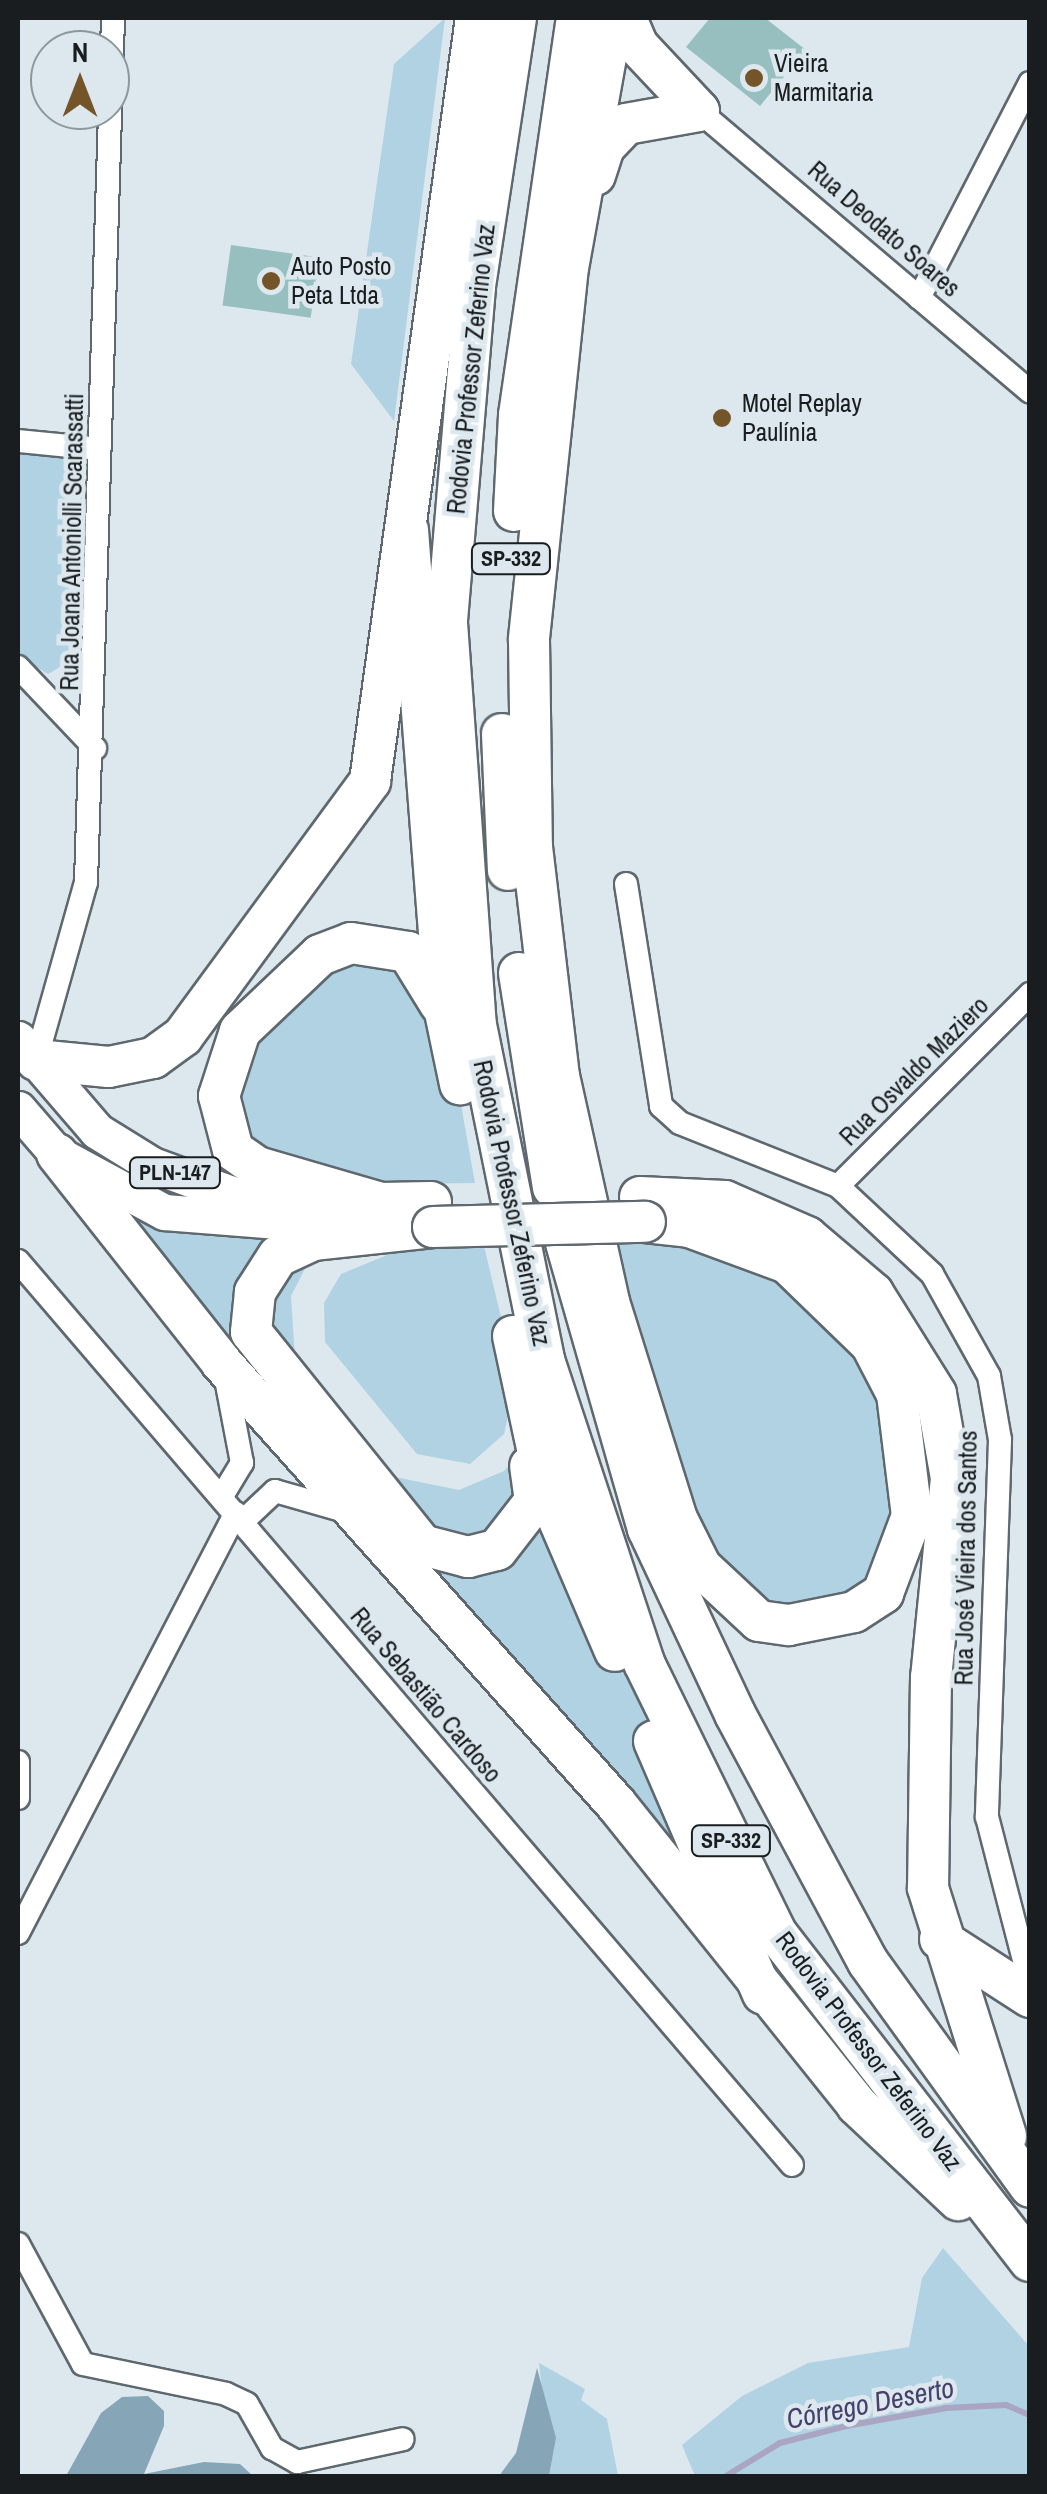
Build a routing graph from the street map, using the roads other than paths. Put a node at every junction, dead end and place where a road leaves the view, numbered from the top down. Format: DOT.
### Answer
graph roads {
  1 [pos="113,18"];
  2 [pos="476,18"];
  3 [pos="516,18"];
  4 [pos="577,18"];
  5 [pos="613,18"];
  6 [pos="626,18"];
  7 [pos="1030,83"];
  8 [pos="699,111"];
  9 [pos="568,266"];
  10 [pos="919,298"];
  11 [pos="1030,392"];
  12 [pos="18,440"];
  13 [pos="99,448"];
  14 [pos="408,530"];
  15 [pos="18,667"];
  16 [pos="96,748"];
  17 [pos="626,884"];
  18 [pos="1030,994"];
  19 [pos="445,1012"];
  20 [pos="27,1050"];
  21 [pos="18,1109"];
  22 [pos="58,1154"];
  23 [pos="838,1186"];
  24 [pos="640,1209"];
  25 [pos="412,1215"];
  26 [pos="18,1261"];
  27 [pos="220,1362"];
  28 [pos="524,1387"];
  29 [pos="234,1510"];
  30 [pos="358,1519"];
  31 [pos="20,1764"];
  32 [pos="18,1798"];
  33 [pos="18,1933"];
  34 [pos="940,1939"];
  35 [pos="1030,1983"];
  36 [pos="763,1994"];
  37 [pos="1030,1997"];
  38 [pos="792,2165"];
  39 [pos="1025,2182"];
  40 [pos="18,2244"];
  41 [pos="1030,2264"];
  42 [pos="403,2440"];
  1 -- 13 [label="street, Rua Joana Antoniolli Scarassatti"];
  2 -- 14 [label="highway"];
  3 -- 41 [label="highway, Rodovia Professor Zeferino Vaz / SP-332"];
  4 -- 39 [label="highway, Rodovia Professor Zeferino Vaz / SP-332"];
  5 -- 9 [label="highway"];
  6 -- 8 [label="highway"];
  7 -- 10 [label="street"];
  8 -- 9 [label="highway"];
  8 -- 10 [label="street, Rua Deodato Soares"];
  9 -- 24 [label="highway"];
  10 -- 11 [label="street, Rua Deodato Soares"];
  12 -- 13 [label="street"];
  13 -- 16 [label="street, Rua Joana Antoniolli Scarassatti"];
  14 -- 19 [label="highway"];
  14 -- 20 [label="highway"];
  15 -- 16 [label="street"];
  16 -- 20 [label="street, Rua Joana Antoniolli Scarassatti"];
  17 -- 23 [label="street, Rua José Vieira dos Santos"];
  18 -- 23 [label="street, Rua Osvaldo Maziero"];
  19 -- 25 [label="highway"];
  19 -- 28 [label="highway"];
  20 -- 25 [label="main road, PLN-147"];
  21 -- 22 [label="main road"];
  22 -- 25 [label="main road"];
  22 -- 27 [label="highway"];
  23 -- 35 [label="street, Rua José Vieira dos Santos"];
  24 -- 25 [label="highway, bridge"];
  24 -- 34 [label="highway"];
  25 -- 28 [label="highway"];
  26 -- 29 [label="street, Rua Sebastião Cardoso"];
  27 -- 29 [label="street"];
  27 -- 30 [label="highway"];
  28 -- 36 [label="highway"];
  29 -- 30 [label="street"];
  29 -- 33 [label="street"];
  29 -- 38 [label="street, Rua Sebastião Cardoso"];
  30 -- 36 [label="highway"];
  31 -- 32 [label="street"];
  34 -- 37 [label="highway"];
  34 -- 39 [label="highway"];
  36 -- 41 [label="highway"];
  40 -- 42 [label="street"];
}
